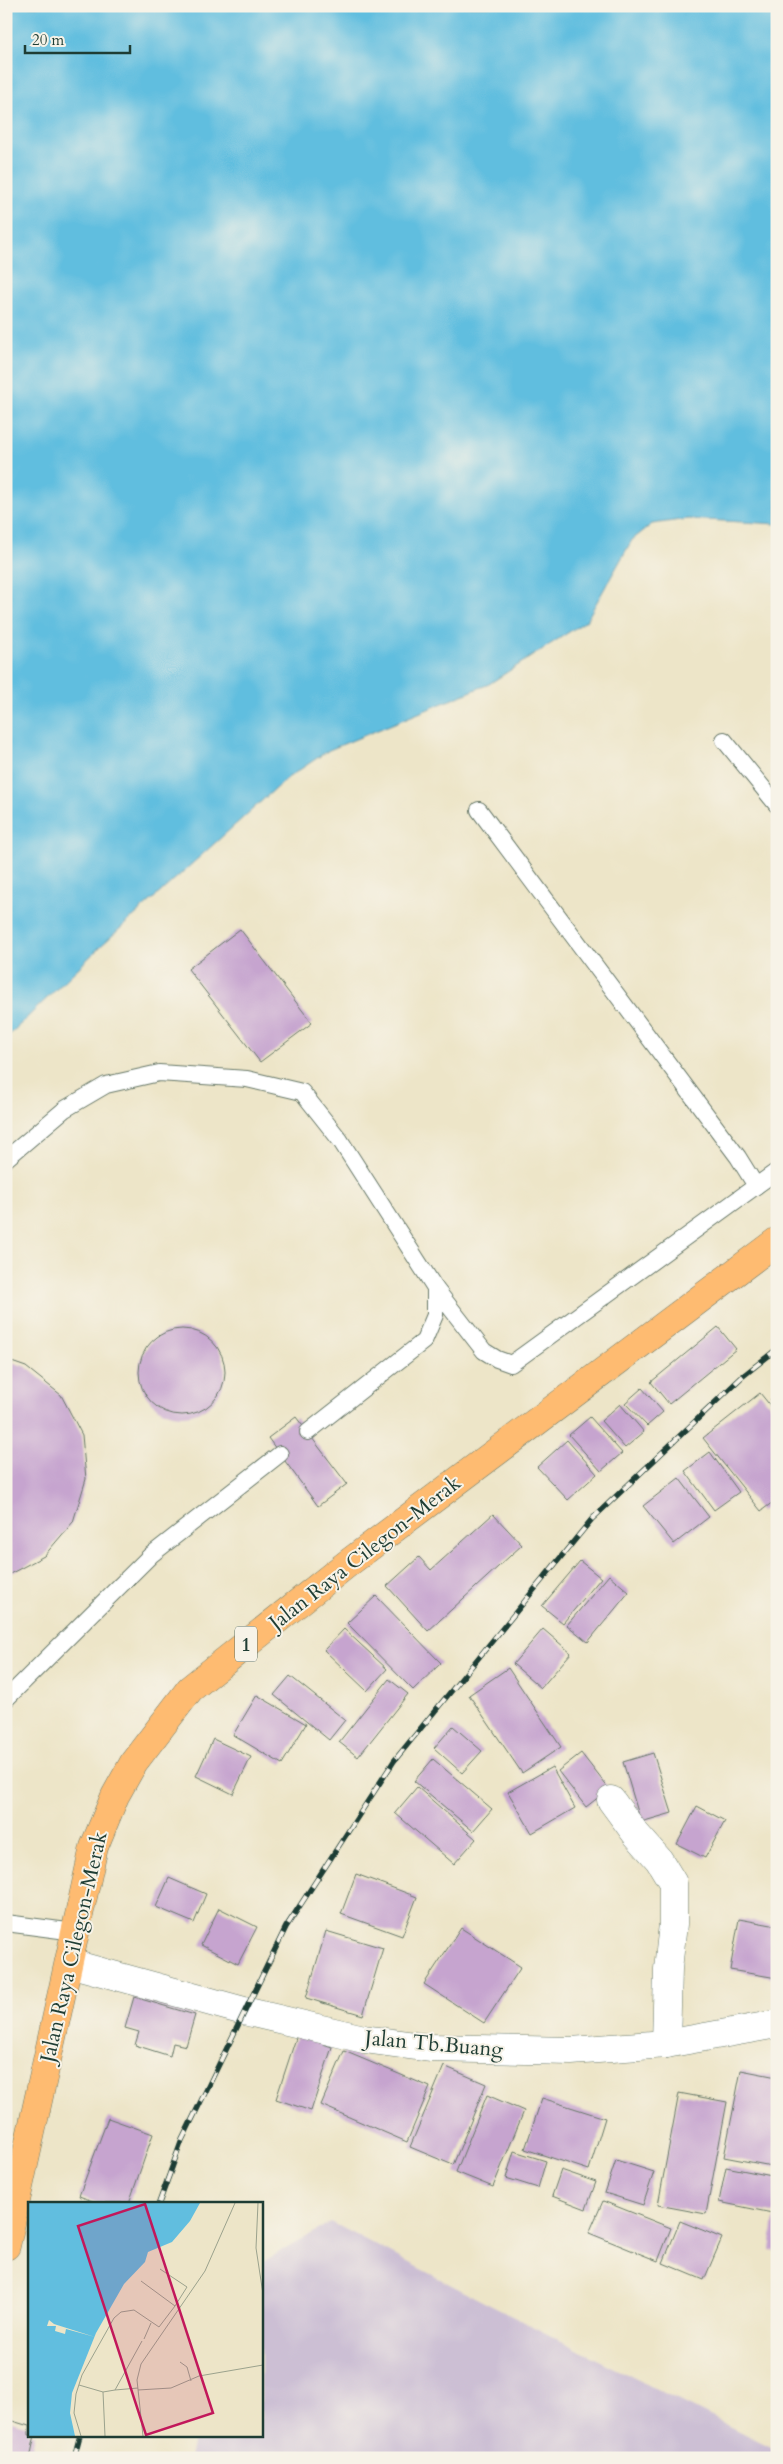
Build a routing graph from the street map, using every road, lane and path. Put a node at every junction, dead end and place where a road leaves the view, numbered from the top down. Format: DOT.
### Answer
graph roads {
  1 [pos="724,740"];
  2 [pos="777,805"];
  3 [pos="479,810"];
  4 [pos="6,1159"];
  5 [pos="777,1171"];
  6 [pos="756,1186"];
  7 [pos="777,1241"];
  8 [pos="435,1288"];
  9 [pos="308,1432"];
  10 [pos="280,1454"];
  11 [pos="6,1699"];
  12 [pos="611,1800"];
  13 [pos="6,1923"];
  14 [pos="75,1932"];
  15 [pos="69,1963"];
  16 [pos="777,2024"];
  17 [pos="666,2044"];
  18 [pos="6,2246"];
  1 -- 2 [label="lane"];
  3 -- 6 [label="lane"];
  4 -- 8 [label="lane"];
  5 -- 6 [label="lane"];
  6 -- 8 [label="lane"];
  7 -- 14 [label="highway, Jalan Raya Cilegon-Merak / 1"];
  8 -- 9 [label="lane"];
  10 -- 11 [label="lane"];
  12 -- 17 [label="street"];
  13 -- 14 [label="lane"];
  14 -- 15 [label="highway, Jalan Raya Cilegon-Merak / 1"];
  15 -- 17 [label="street, Jalan Tb.Buang"];
  15 -- 18 [label="highway, Jalan Raya Cilegon-Merak / 1"];
  16 -- 17 [label="street, Jalan Tb.Buang"];
}
